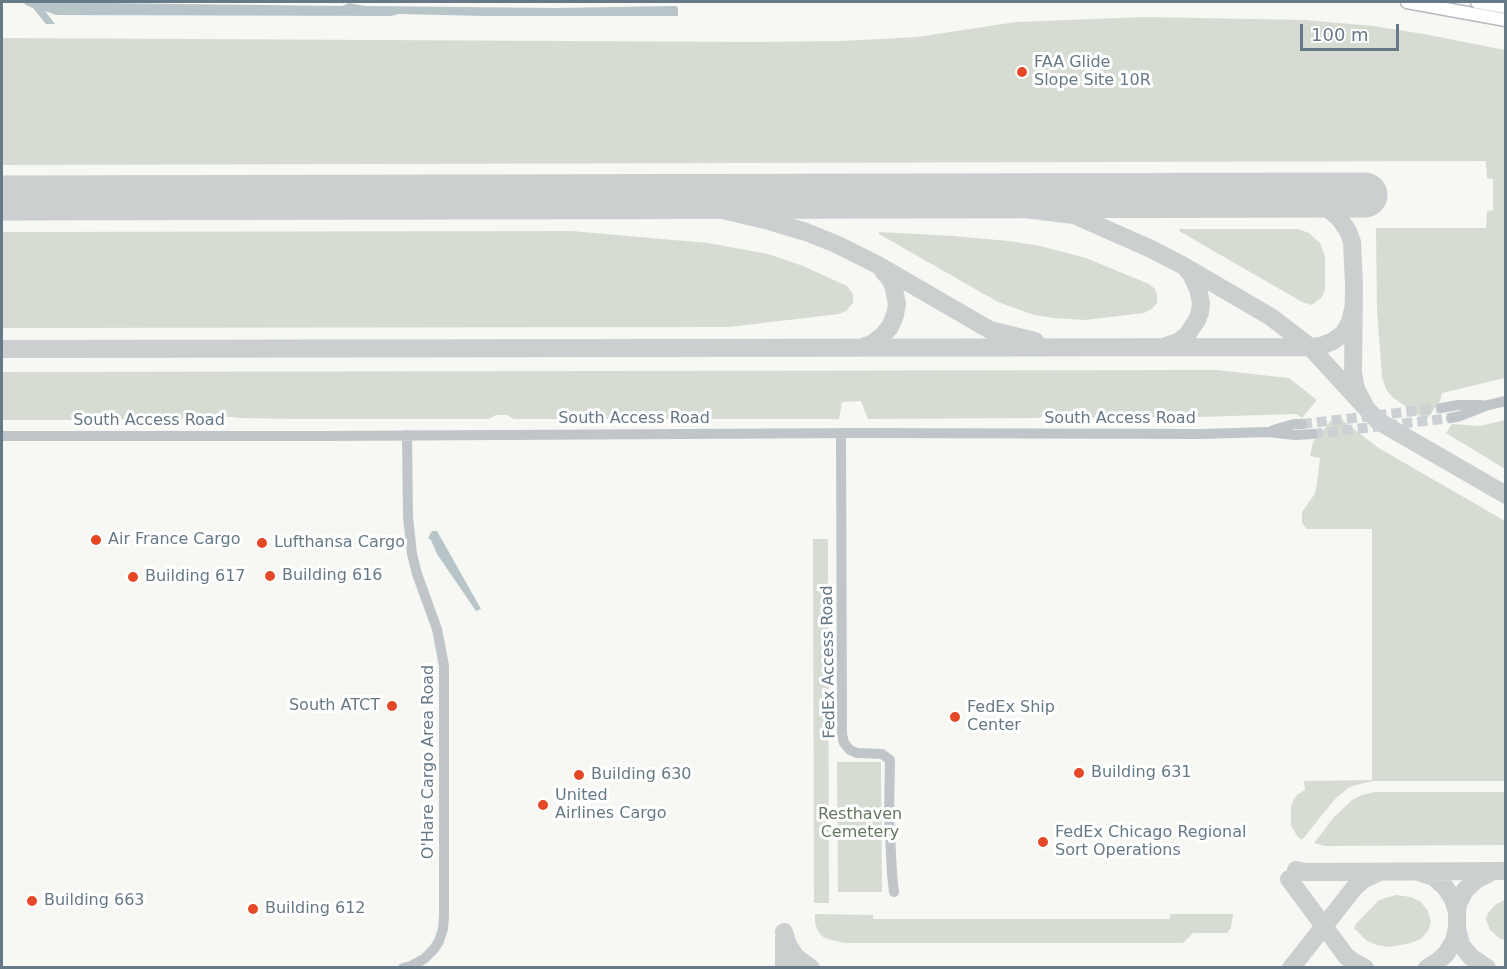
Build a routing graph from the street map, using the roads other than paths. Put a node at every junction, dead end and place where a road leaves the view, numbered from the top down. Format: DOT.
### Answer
graph roads {
  1 [pos="1407,2"];
  2 [pos="1477,2"];
  3 [pos="1506,7"];
  4 [pos="1506,20"];
  5 [pos="1506,401"];
  6 [pos="1488,405"];
  7 [pos="1441,408"];
  8 [pos="1451,418"];
  9 [pos="1302,424"];
  10 [pos="1267,432"];
  11 [pos="842,433"];
  12 [pos="1313,434"];
  13 [pos="407,435"];
  14 [pos="2,436"];
  15 [pos="894,892"];
  16 [pos="403,968"];
  1 -- 4 [label="main road"];
  2 -- 3 [label="main road"];
  5 -- 6 [label="street"];
  6 -- 7 [label="street"];
  6 -- 8 [label="street"];
  9 -- 10 [label="street, South Access Road"];
  10 -- 11 [label="street, South Access Road"];
  10 -- 12 [label="street, South Access Road"];
  11 -- 13 [label="street, South Access Road"];
  11 -- 15 [label="street, FedEx Access Road"];
  13 -- 14 [label="street, South Access Road"];
  13 -- 16 [label="street, O'Hare Cargo Area Road"];
}
